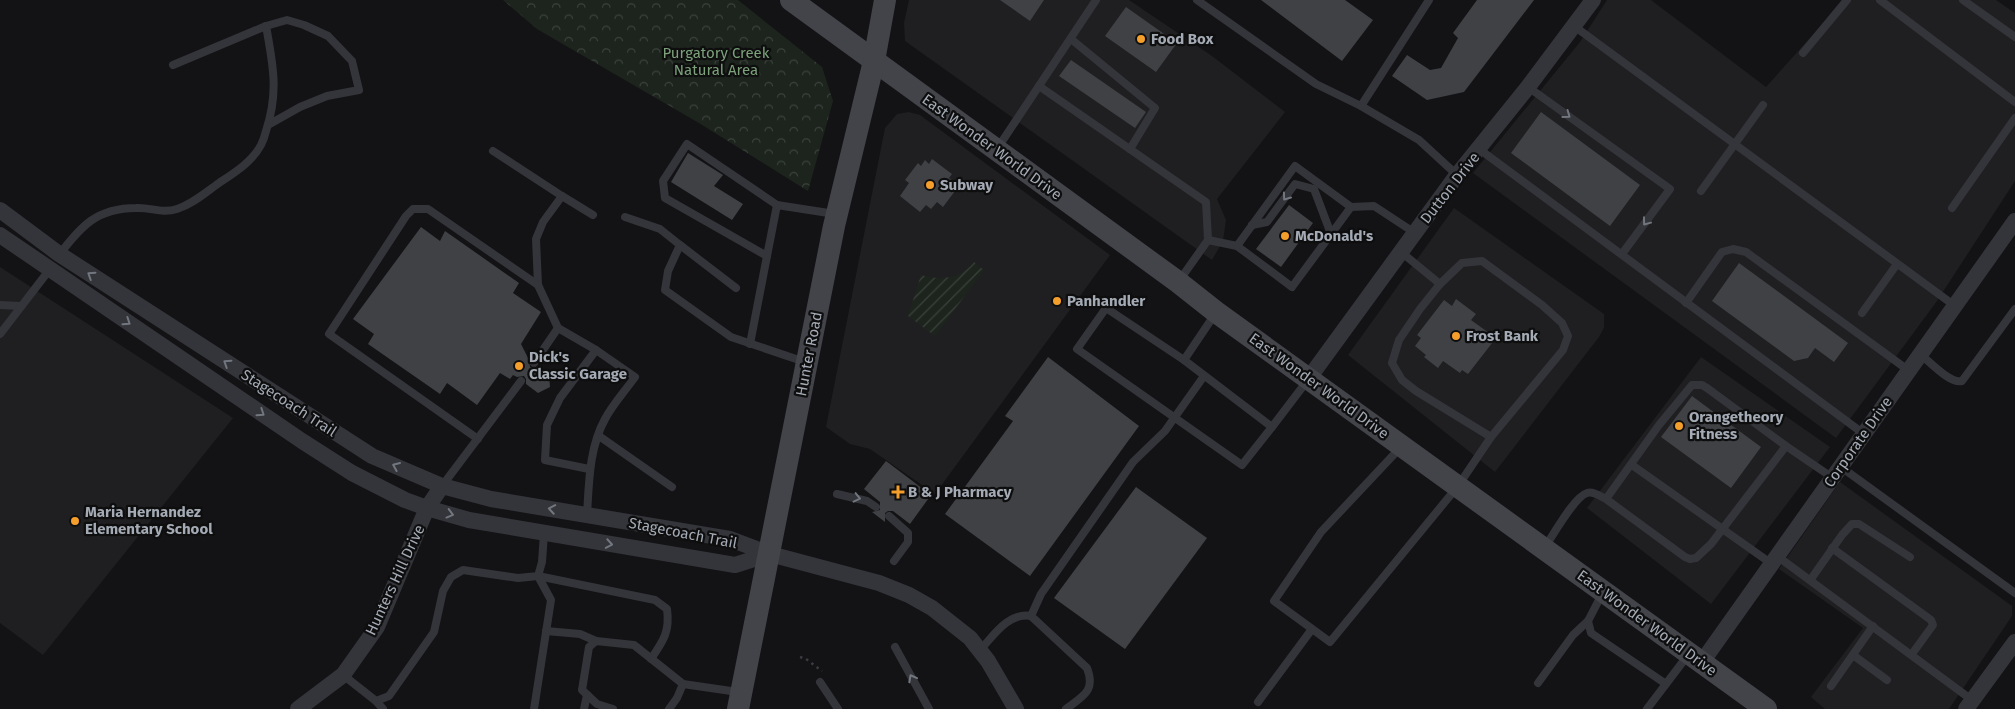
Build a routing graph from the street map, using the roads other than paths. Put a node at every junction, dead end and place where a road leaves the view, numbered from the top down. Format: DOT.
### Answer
graph roads {
  1 [pos="791,0"];
  2 [pos="885,0"];
  3 [pos="1096,0"];
  4 [pos="1197,0"];
  5 [pos="1429,0"];
  6 [pos="1593,0"];
  7 [pos="1847,0"];
  8 [pos="1880,0"];
  9 [pos="1963,0"];
  10 [pos="266,26"];
  11 [pos="1574,26"];
  12 [pos="2015,37"];
  13 [pos="1070,39"];
  14 [pos="1803,53"];
  15 [pos="874,61"];
  16 [pos="173,65"];
  17 [pos="1038,86"];
  18 [pos="1528,87"];
  19 [pos="2015,102"];
  20 [pos="1763,105"];
  21 [pos="1361,106"];
  22 [pos="2015,118"];
  23 [pos="268,125"];
  24 [pos="1736,144"];
  25 [pos="1130,149"];
  26 [pos="1479,149"];
  27 [pos="996,150"];
  28 [pos="492,151"];
  29 [pos="1458,175"];
  30 [pos="1701,191"];
  31 [pos="562,196"];
  32 [pos="777,205"];
  33 [pos="1351,207"];
  34 [pos="1952,208"];
  35 [pos="0,210"];
  36 [pos="837,214"];
  37 [pos="593,216"];
  38 [pos="625,217"];
  39 [pos="2015,221"];
  40 [pos="1252,225"];
  41 [pos="1415,233"];
  42 [pos="1331,234"];
  43 [pos="0,236"];
  44 [pos="1208,240"];
  45 [pos="680,245"];
  46 [pos="1237,246"];
  47 [pos="1401,252"];
  48 [pos="59,254"];
  49 [pos="1622,254"];
  50 [pos="767,256"];
  51 [pos="1897,264"];
  52 [pos="49,270"];
  53 [pos="1178,282"];
  54 [pos="1440,284"];
  55 [pos="538,285"];
  56 [pos="736,288"];
  57 [pos="1686,303"];
  58 [pos="0,305"];
  59 [pos="21,306"];
  60 [pos="1955,306"];
  61 [pos="2015,309"];
  62 [pos="1216,312"];
  63 [pos="1862,313"];
  64 [pos="558,328"];
  65 [pos="0,334"];
  66 [pos="750,344"];
  67 [pos="596,350"];
  68 [pos="1920,354"];
  69 [pos="1184,360"];
  70 [pos="534,363"];
  71 [pos="807,363"];
  72 [pos="1908,370"];
  73 [pos="1204,376"];
  74 [pos="1309,378"];
  75 [pos="521,381"];
  76 [pos="1175,418"];
  77 [pos="1272,427"];
  78 [pos="1864,434"];
  79 [pos="599,436"];
  80 [pos="1491,437"];
  81 [pos="478,439"];
  82 [pos="1402,445"];
  83 [pos="1786,446"];
  84 [pos="1632,465"];
  85 [pos="589,469"];
  86 [pos="1837,472"];
  87 [pos="442,486"];
  88 [pos="1458,486"];
  89 [pos="672,487"];
  90 [pos="837,494"];
  91 [pos="1606,499"];
  92 [pos="876,507"];
  93 [pos="427,508"];
  94 [pos="587,515"];
  95 [pos="889,516"];
  96 [pos="1723,529"];
  97 [pos="544,533"];
  98 [pos="1544,548"];
  99 [pos="1832,548"];
  100 [pos="770,554"];
  101 [pos="1910,557"];
  102 [pos="1775,560"];
  103 [pos="894,561"];
  104 [pos="538,576"];
  105 [pos="1811,579"];
  106 [pos="1604,591"];
  107 [pos="2015,593"];
  108 [pos="1031,616"];
  109 [pos="1588,621"];
  110 [pos="1873,626"];
  111 [pos="1312,629"];
  112 [pos="546,631"];
  113 [pos="596,640"];
  114 [pos="2015,642"];
  115 [pos="896,647"];
  116 [pos="981,650"];
  117 [pos="1912,654"];
  118 [pos="1853,655"];
  119 [pos="1695,658"];
  120 [pos="651,659"];
  121 [pos="343,675"];
  122 [pos="1887,680"];
  123 [pos="820,682"];
  124 [pos="1538,683"];
  125 [pos="683,684"];
  126 [pos="1666,684"];
  127 [pos="1831,686"];
  128 [pos="587,695"];
  129 [pos="376,701"];
  130 [pos="740,701"];
  131 [pos="1258,702"];
  132 [pos="1969,704"];
  133 [pos="298,709"];
  134 [pos="383,709"];
  135 [pos="534,709"];
  136 [pos="584,709"];
  137 [pos="613,709"];
  138 [pos="669,709"];
  139 [pos="838,709"];
  140 [pos="929,709"];
  141 [pos="1016,709"];
  142 [pos="1066,709"];
  143 [pos="1647,709"];
  144 [pos="1766,709"];
  1 -- 15 [label="main road, East Wonder World Drive"];
  2 -- 15 [label="main road, Hunter Road"];
  3 -- 13 [label="lane"];
  4 -- 21 [label="lane"];
  5 -- 21 [label="lane"];
  6 -- 11 [label="street, Dutton Drive"];
  7 -- 14 [label="lane"];
  8 -- 19 [label="lane"];
  9 -- 12 [label="lane"];
  10 -- 16 [label="lane"];
  10 -- 23 [label="lane"];
  10 -- 23 [label="lane"];
  11 -- 18 [label="street, Dutton Drive"];
  11 -- 24 [label="lane"];
  13 -- 17 [label="lane"];
  13 -- 25 [label="lane"];
  15 -- 27 [label="main road, East Wonder World Drive"];
  15 -- 36 [label="main road, Hunter Road"];
  17 -- 25 [label="lane"];
  17 -- 27 [label="lane"];
  18 -- 26 [label="street, Dutton Drive"];
  18 -- 49 [label="lane, one-way"];
  20 -- 24 [label="lane"];
  21 -- 29 [label="lane"];
  22 -- 34 [label="lane"];
  23 -- 48 [label="lane"];
  24 -- 30 [label="lane"];
  24 -- 51 [label="lane"];
  25 -- 44 [label="lane"];
  26 -- 29 [label="street, Dutton Drive"];
  26 -- 49 [label="lane"];
  27 -- 53 [label="main road, East Wonder World Drive"];
  28 -- 31 [label="lane"];
  29 -- 41 [label="street, Dutton Drive"];
  31 -- 37 [label="lane"];
  31 -- 55 [label="lane"];
  32 -- 36 [label="lane"];
  32 -- 50 [label="lane"];
  32 -- 50 [label="lane"];
  33 -- 40 [label="lane"];
  33 -- 41 [label="lane"];
  33 -- 42 [label="lane"];
  35 -- 48 [label="street, Stagecoach Trail"];
  36 -- 71 [label="main road, Hunter Road"];
  38 -- 45 [label="lane"];
  39 -- 60 [label="street, Corporate Drive"];
  42 -- 40 [label="lane, one-way"];
  40 -- 46 [label="lane"];
  41 -- 47 [label="street, Dutton Drive"];
  42 -- 46 [label="lane"];
  43 -- 52 [label="street, Stagecoach Trail"];
  44 -- 46 [label="lane"];
  44 -- 53 [label="lane"];
  45 -- 56 [label="lane"];
  45 -- 66 [label="lane"];
  47 -- 54 [label="lane"];
  47 -- 74 [label="street, Dutton Drive"];
  48 -- 52 [label="lane"];
  87 -- 48 [label="street, Stagecoach Trail, one-way"];
  49 -- 57 [label="lane"];
  50 -- 66 [label="lane"];
  51 -- 60 [label="lane"];
  51 -- 63 [label="lane"];
  52 -- 59 [label="lane"];
  52 -- 93 [label="street, Stagecoach Trail, one-way"];
  53 -- 62 [label="main road, East Wonder World Drive"];
  54 -- 80 [label="lane"];
  54 -- 80 [label="lane"];
  55 -- 64 [label="lane"];
  55 -- 81 [label="lane"];
  57 -- 72 [label="lane"];
  57 -- 78 [label="lane"];
  58 -- 59 [label="lane"];
  59 -- 65 [label="lane"];
  60 -- 68 [label="street, Corporate Drive"];
  61 -- 68 [label="lane"];
  62 -- 69 [label="lane"];
  62 -- 74 [label="main road, East Wonder World Drive"];
  64 -- 67 [label="lane"];
  64 -- 70 [label="lane"];
  66 -- 71 [label="lane"];
  67 -- 79 [label="lane"];
  67 -- 85 [label="lane"];
  68 -- 72 [label="street, Corporate Drive"];
  69 -- 73 [label="lane"];
  69 -- 76 [label="lane"];
  71 -- 100 [label="main road, Hunter Road"];
  72 -- 78 [label="street, Corporate Drive"];
  73 -- 76 [label="lane"];
  73 -- 77 [label="lane"];
  74 -- 77 [label="lane"];
  74 -- 82 [label="main road, East Wonder World Drive"];
  75 -- 81 [label="lane"];
  76 -- 77 [label="lane"];
  76 -- 108 [label="lane"];
  78 -- 86 [label="street, Corporate Drive"];
  79 -- 85 [label="lane"];
  79 -- 89 [label="lane"];
  80 -- 88 [label="lane"];
  81 -- 87 [label="lane"];
  82 -- 88 [label="main road, East Wonder World Drive"];
  82 -- 111 [label="lane"];
  83 -- 84 [label="lane"];
  83 -- 86 [label="lane"];
  83 -- 96 [label="lane"];
  84 -- 91 [label="lane"];
  84 -- 96 [label="lane"];
  85 -- 94 [label="lane"];
  86 -- 102 [label="street, Corporate Drive"];
  86 -- 107 [label="lane"];
  87 -- 93 [label="street, Hunters Hill Drive"];
  94 -- 87 [label="street, Stagecoach Trail, one-way"];
  88 -- 98 [label="main road, East Wonder World Drive"];
  88 -- 111 [label="lane"];
  90 -- 92 [label="lane, one-way"];
  91 -- 96 [label="lane"];
  91 -- 98 [label="lane"];
  93 -- 97 [label="street, Stagecoach Trail, one-way"];
  93 -- 121 [label="street, Hunters Hill Drive"];
  94 -- 100 [label="street, Stagecoach Trail"];
  95 -- 103 [label="lane"];
  96 -- 102 [label="lane"];
  97 -- 100 [label="street, Stagecoach Trail, one-way"];
  97 -- 104 [label="lane"];
  98 -- 106 [label="main road, East Wonder World Drive"];
  99 -- 101 [label="lane"];
  99 -- 105 [label="lane"];
  99 -- 117 [label="lane"];
  100 -- 116 [label="street"];
  100 -- 130 [label="main road, Hunter Road"];
  102 -- 105 [label="lane"];
  102 -- 119 [label="street, Corporate Drive"];
  104 -- 112 [label="lane"];
  104 -- 120 [label="lane"];
  104 -- 129 [label="lane"];
  105 -- 110 [label="lane"];
  106 -- 109 [label="lane"];
  106 -- 119 [label="main road, East Wonder World Drive"];
  108 -- 116 [label="lane"];
  108 -- 142 [label="lane"];
  109 -- 124 [label="lane"];
  109 -- 126 [label="lane"];
  110 -- 117 [label="lane"];
  110 -- 118 [label="lane"];
  111 -- 131 [label="lane"];
  112 -- 113 [label="lane"];
  112 -- 135 [label="lane"];
  113 -- 120 [label="lane"];
  113 -- 128 [label="lane"];
  114 -- 132 [label="street"];
  140 -- 115 [label="lane, one-way"];
  116 -- 141 [label="street"];
  117 -- 132 [label="lane"];
  118 -- 122 [label="lane"];
  118 -- 127 [label="lane"];
  119 -- 126 [label="lane"];
  119 -- 144 [label="main road, East Wonder World Drive"];
  120 -- 125 [label="lane"];
  121 -- 129 [label="lane"];
  121 -- 133 [label="street, Hunters Hill Drive"];
  123 -- 139 [label="lane"];
  125 -- 130 [label="lane"];
  125 -- 138 [label="lane"];
  126 -- 143 [label="lane"];
  128 -- 136 [label="lane"];
  128 -- 137 [label="lane"];
  129 -- 134 [label="lane"];
}
